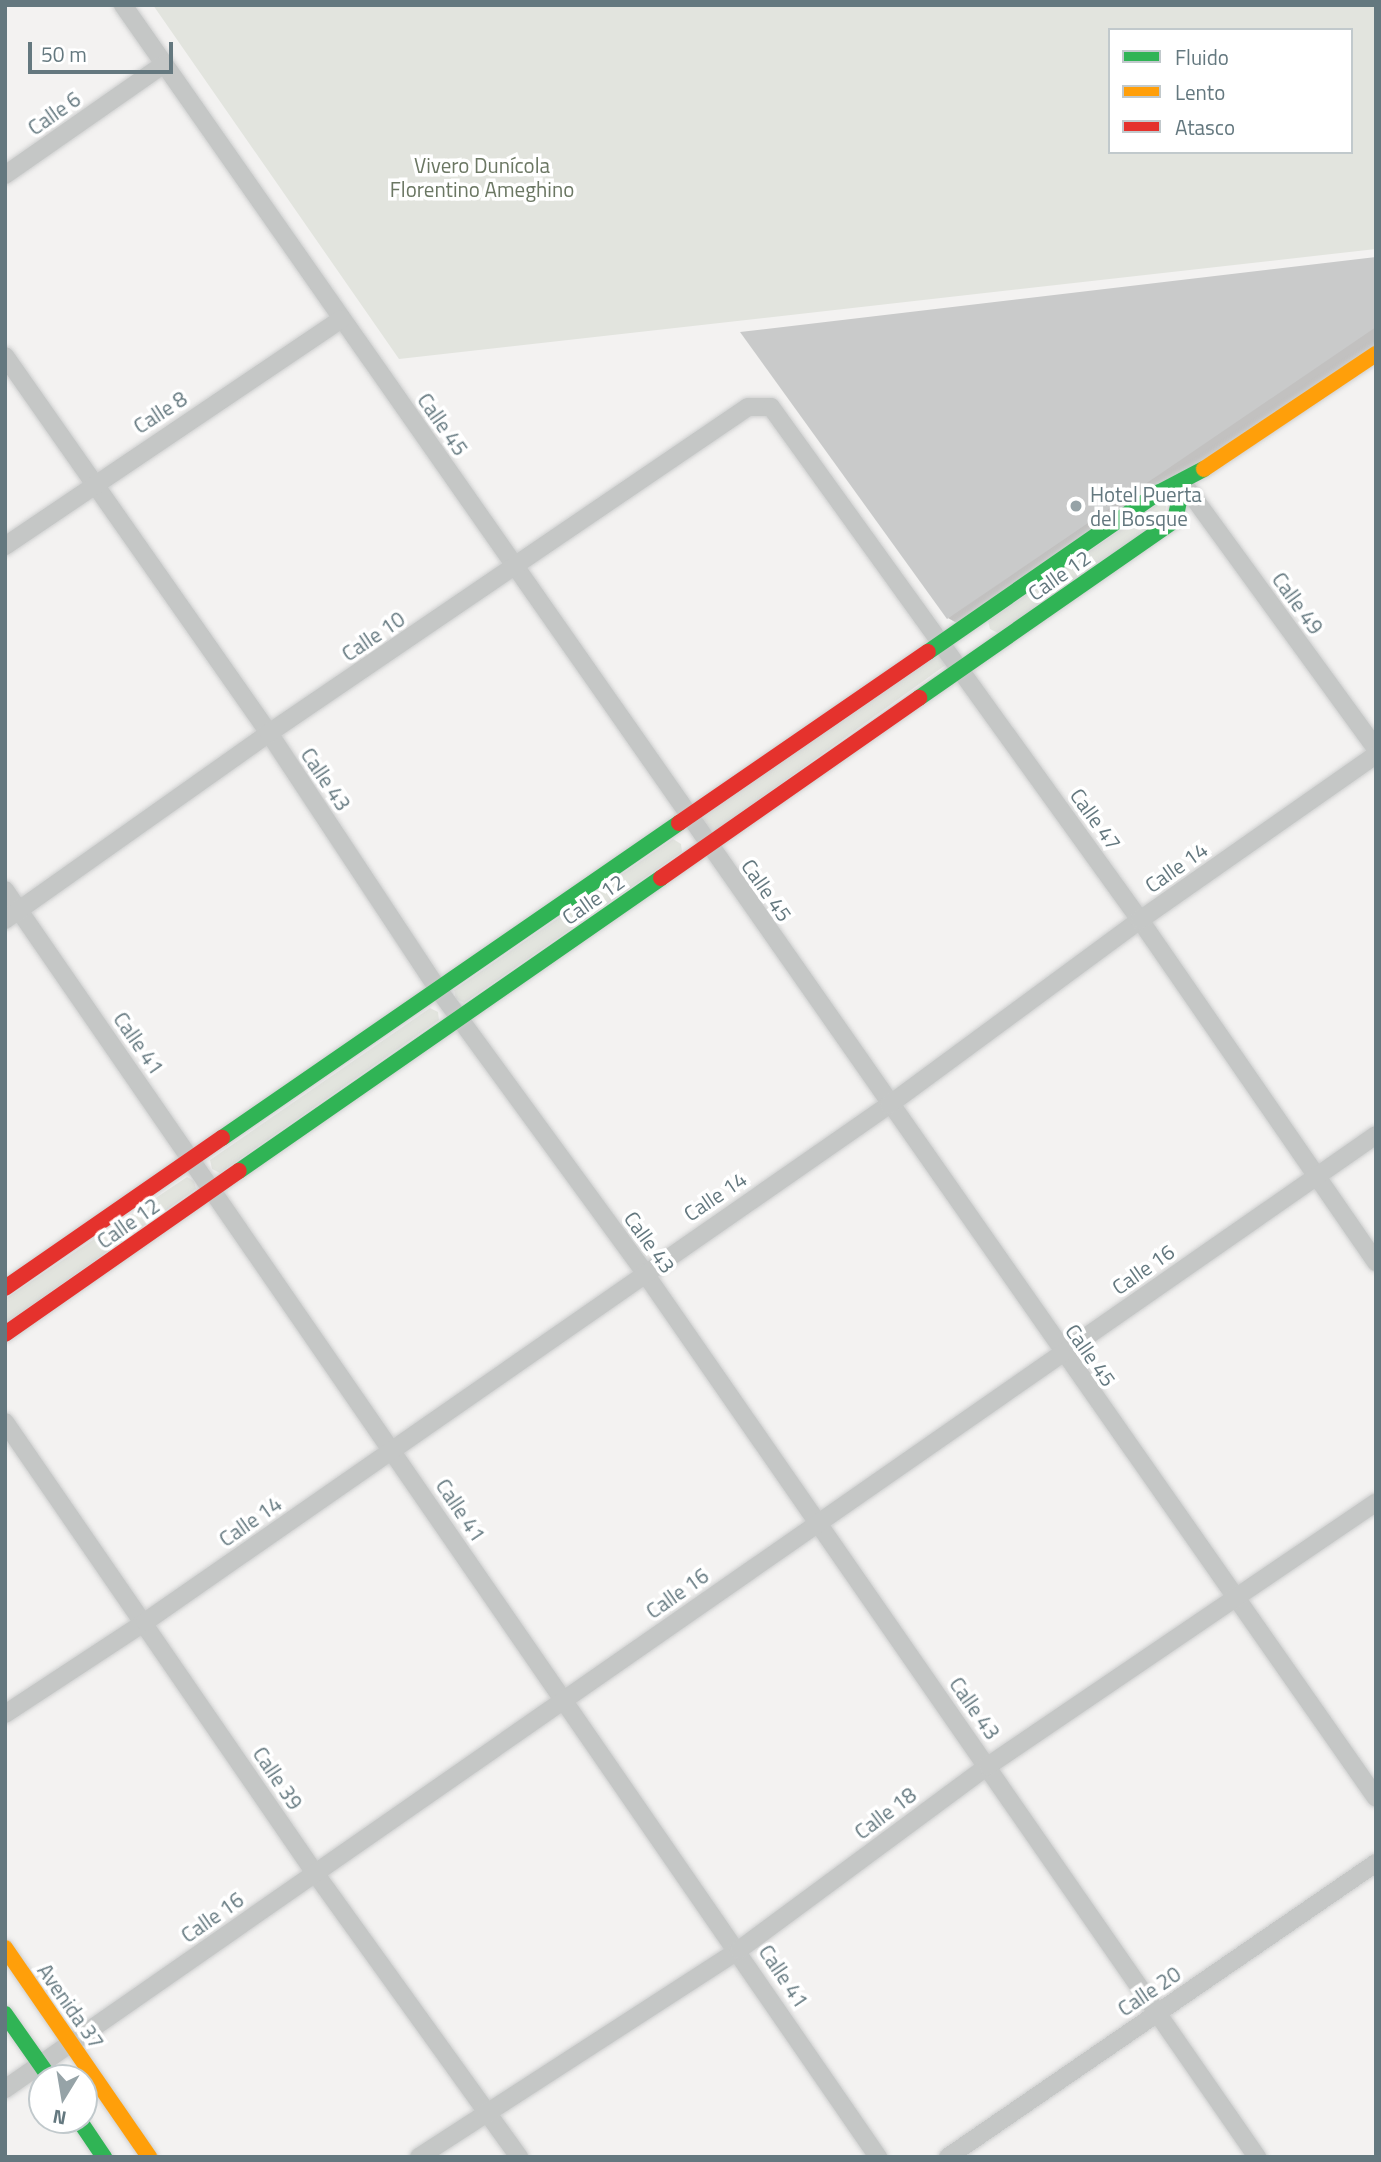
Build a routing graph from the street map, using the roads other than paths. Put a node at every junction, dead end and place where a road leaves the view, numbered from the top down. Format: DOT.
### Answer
graph roads {
  1 [pos="123,5"];
  2 [pos="164,64"];
  3 [pos="5,175"];
  4 [pos="342,319"];
  5 [pos="1376,354"];
  6 [pos="5,356"];
  7 [pos="771,407"];
  8 [pos="94,483"];
  9 [pos="1183,483"];
  10 [pos="5,546"];
  11 [pos="515,568"];
  12 [pos="942,642"];
  13 [pos="960,669"];
  14 [pos="269,733"];
  15 [pos="1376,749"];
  16 [pos="1376,755"];
  17 [pos="688,817"];
  18 [pos="708,845"];
  19 [pos="5,890"];
  20 [pos="12,915"];
  21 [pos="1140,920"];
  22 [pos="438,989"];
  23 [pos="459,1018"];
  24 [pos="889,1105"];
  25 [pos="1376,1135"];
  26 [pos="192,1160"];
  27 [pos="1316,1177"];
  28 [pos="213,1190"];
  29 [pos="1376,1262"];
  30 [pos="644,1272"];
  31 [pos="5,1288"];
  32 [pos="5,1334"];
  33 [pos="1062,1353"];
  34 [pos="5,1422"];
  35 [pos="393,1450"];
  36 [pos="1376,1502"];
  37 [pos="819,1522"];
  38 [pos="1236,1600"];
  39 [pos="145,1622"];
  40 [pos="563,1701"];
  41 [pos="5,1714"];
  42 [pos="988,1766"];
  43 [pos="1376,1798"];
  44 [pos="1376,1863"];
  45 [pos="316,1873"];
  46 [pos="5,1948"];
  47 [pos="739,1950"];
  48 [pos="5,2014"];
  49 [pos="1155,2014"];
  50 [pos="71,2043"];
  51 [pos="40,2064"];
  52 [pos="52,2064"];
  53 [pos="28,2079"];
  54 [pos="5,2089"];
  55 [pos="486,2110"];
  56 [pos="88,2134"];
  57 [pos="104,2157"];
  58 [pos="149,2157"];
  59 [pos="419,2157"];
  60 [pos="519,2157"];
  61 [pos="878,2157"];
  62 [pos="948,2157"];
  63 [pos="1256,2157"];
  1 -- 2 [label="street, Calle 45"];
  2 -- 3 [label="street, Calle 6"];
  2 -- 4 [label="street, Calle 45"];
  4 -- 8 [label="street, Calle 8"];
  4 -- 11 [label="street, Calle 45"];
  5 -- 9 [label="street, Calle 12"];
  6 -- 8 [label="street, Calle 43"];
  7 -- 11 [label="street, Calle 10"];
  7 -- 12 [label="street, Calle 47"];
  8 -- 10 [label="street, Calle 8"];
  8 -- 14 [label="street, Calle 43"];
  9 -- 12 [label="street, Calle 12"];
  9 -- 13 [label="street, Calle 12"];
  9 -- 15 [label="street, Calle 49"];
  11 -- 14 [label="street, Calle 10"];
  11 -- 17 [label="street, Calle 45"];
  12 -- 13 [label="street, Calle 47"];
  12 -- 17 [label="street, Calle 12"];
  13 -- 18 [label="street, Calle 12"];
  13 -- 21 [label="street, Calle 47"];
  14 -- 20 [label="street, Calle 10"];
  14 -- 22 [label="street, Calle 43"];
  16 -- 21 [label="street, Calle 14"];
  17 -- 18 [label="street, Calle 45"];
  17 -- 22 [label="street, Calle 12"];
  18 -- 23 [label="street, Calle 12"];
  18 -- 24 [label="street, Calle 45"];
  19 -- 20 [label="street, Calle 41"];
  20 -- 26 [label="street, Calle 41"];
  21 -- 24 [label="street, Calle 14"];
  21 -- 27 [label="street, Calle 47"];
  22 -- 23 [label="street, Calle 43"];
  22 -- 26 [label="street, Calle 12"];
  23 -- 28 [label="street, Calle 12"];
  23 -- 30 [label="street, Calle 43"];
  24 -- 30 [label="street, Calle 14"];
  24 -- 33 [label="street, Calle 45"];
  25 -- 27 [label="street, Calle 16"];
  26 -- 28 [label="street, Calle 41"];
  26 -- 31 [label="street, Calle 12"];
  27 -- 29 [label="street, Calle 47"];
  27 -- 33 [label="street, Calle 16"];
  28 -- 32 [label="street, Calle 12"];
  28 -- 35 [label="street, Calle 41"];
  30 -- 35 [label="street, Calle 14"];
  30 -- 37 [label="street, Calle 43"];
  33 -- 37 [label="street, Calle 16"];
  33 -- 38 [label="street, Calle 45"];
  34 -- 39 [label="street, Calle 39"];
  35 -- 39 [label="street, Calle 14"];
  35 -- 40 [label="street, Calle 41"];
  36 -- 38 [label="street, Calle 18"];
  37 -- 40 [label="street, Calle 16"];
  37 -- 42 [label="street, Calle 43"];
  38 -- 42 [label="street, Calle 18"];
  38 -- 43 [label="street, Calle 45"];
  39 -- 41 [label="street, Calle 14"];
  39 -- 45 [label="street, Calle 39"];
  40 -- 45 [label="street, Calle 16"];
  40 -- 47 [label="street, Calle 41"];
  42 -- 47 [label="street, Calle 18"];
  42 -- 49 [label="street, Calle 43"];
  44 -- 49 [label="street, Calle 20"];
  45 -- 50 [label="street, Calle 16"];
  45 -- 55 [label="street, Calle 39"];
  46 -- 50 [label="street, Avenida 37"];
  47 -- 55 [label="street, Calle 18"];
  47 -- 61 [label="street, Calle 41"];
  48 -- 51 [label="street"];
  49 -- 62 [label="street, Calle 20"];
  49 -- 63 [label="street, Calle 43"];
  50 -- 52 [label="street, Calle 16"];
  50 -- 58 [label="street, Avenida 37"];
  53 -- 54 [label="street, Calle 16"];
  55 -- 59 [label="street, Calle 18"];
  55 -- 60 [label="street, Calle 39"];
  56 -- 57 [label="street"];
}
